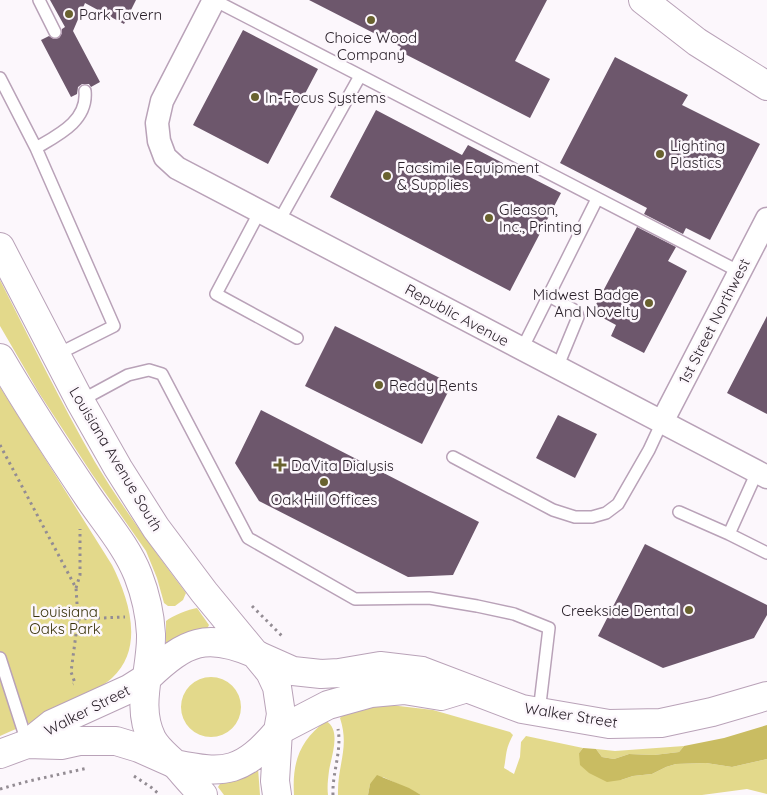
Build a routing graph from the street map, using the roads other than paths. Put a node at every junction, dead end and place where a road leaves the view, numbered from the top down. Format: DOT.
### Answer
graph roads {
  1 [pos="39,0"];
  2 [pos="214,0"];
  3 [pos="643,0"];
  4 [pos="55,32"];
  5 [pos="360,76"];
  6 [pos="0,78"];
  7 [pos="767,86"];
  8 [pos="85,91"];
  9 [pos="36,148"];
  10 [pos="597,199"];
  11 [pos="269,216"];
  12 [pos="767,219"];
  13 [pos="0,247"];
  14 [pos="740,272"];
  15 [pos="549,296"];
  16 [pos="297,338"];
  17 [pos="522,350"];
  18 [pos="56,355"];
  19 [pos="0,358"];
  20 [pos="557,368"];
  21 [pos="80,401"];
  22 [pos="662,422"];
  23 [pos="453,458"];
  24 [pos="762,474"];
  25 [pos="679,512"];
  26 [pos="729,534"];
  27 [pos="767,553"];
  28 [pos="257,655"];
  29 [pos="0,658"];
  30 [pos="148,677"];
  31 [pos="465,688"];
  32 [pos="767,696"];
  33 [pos="539,712"];
  34 [pos="278,731"];
  35 [pos="27,744"];
  36 [pos="0,754"];
  37 [pos="175,764"];
  38 [pos="202,795"];
  39 [pos="277,795"];
  1 -- 4 [label="lane"];
  2 -- 5 [label="lane"];
  2 -- 11 [label="street, Republic Avenue"];
  3 -- 7 [label="main road"];
  5 -- 10 [label="lane"];
  5 -- 11 [label="lane"];
  6 -- 9 [label="lane"];
  8 -- 9 [label="lane"];
  9 -- 18 [label="lane"];
  10 -- 14 [label="lane"];
  10 -- 15 [label="lane"];
  11 -- 16 [label="lane"];
  11 -- 17 [label="street, Republic Avenue"];
  12 -- 14 [label="street, 1st Street Northwest"];
  13 -- 18 [label="main road, Louisiana Avenue South"];
  14 -- 22 [label="street, 1st Street Northwest"];
  15 -- 17 [label="lane"];
  15 -- 20 [label="lane"];
  17 -- 20 [label="street, Republic Avenue"];
  18 -- 21 [label="main road, Louisiana Avenue South"];
  19 -- 30 [label="main road"];
  20 -- 22 [label="street, Republic Avenue"];
  21 -- 28 [label="main road, Louisiana Avenue South"];
  21 -- 33 [label="lane"];
  22 -- 23 [label="lane"];
  22 -- 24 [label="street, Republic Avenue"];
  24 -- 26 [label="lane"];
  25 -- 26 [label="lane"];
  26 -- 27 [label="lane"];
  28 -- 30 [label="main road"];
  28 -- 31 [label="main road, Walker Street"];
  28 -- 34 [label="main road"];
  29 -- 35 [label="lane"];
  30 -- 35 [label="main road, Walker Street"];
  30 -- 37 [label="main road"];
  31 -- 33 [label="main road, Walker Street"];
  31 -- 34 [label="main road"];
  32 -- 33 [label="main road, Walker Street"];
  34 -- 37 [label="main road"];
  34 -- 39 [label="main road"];
  35 -- 36 [label="main road, Walker Street"];
  35 -- 37 [label="main road, Walker Street"];
  37 -- 38 [label="main road"];
}
